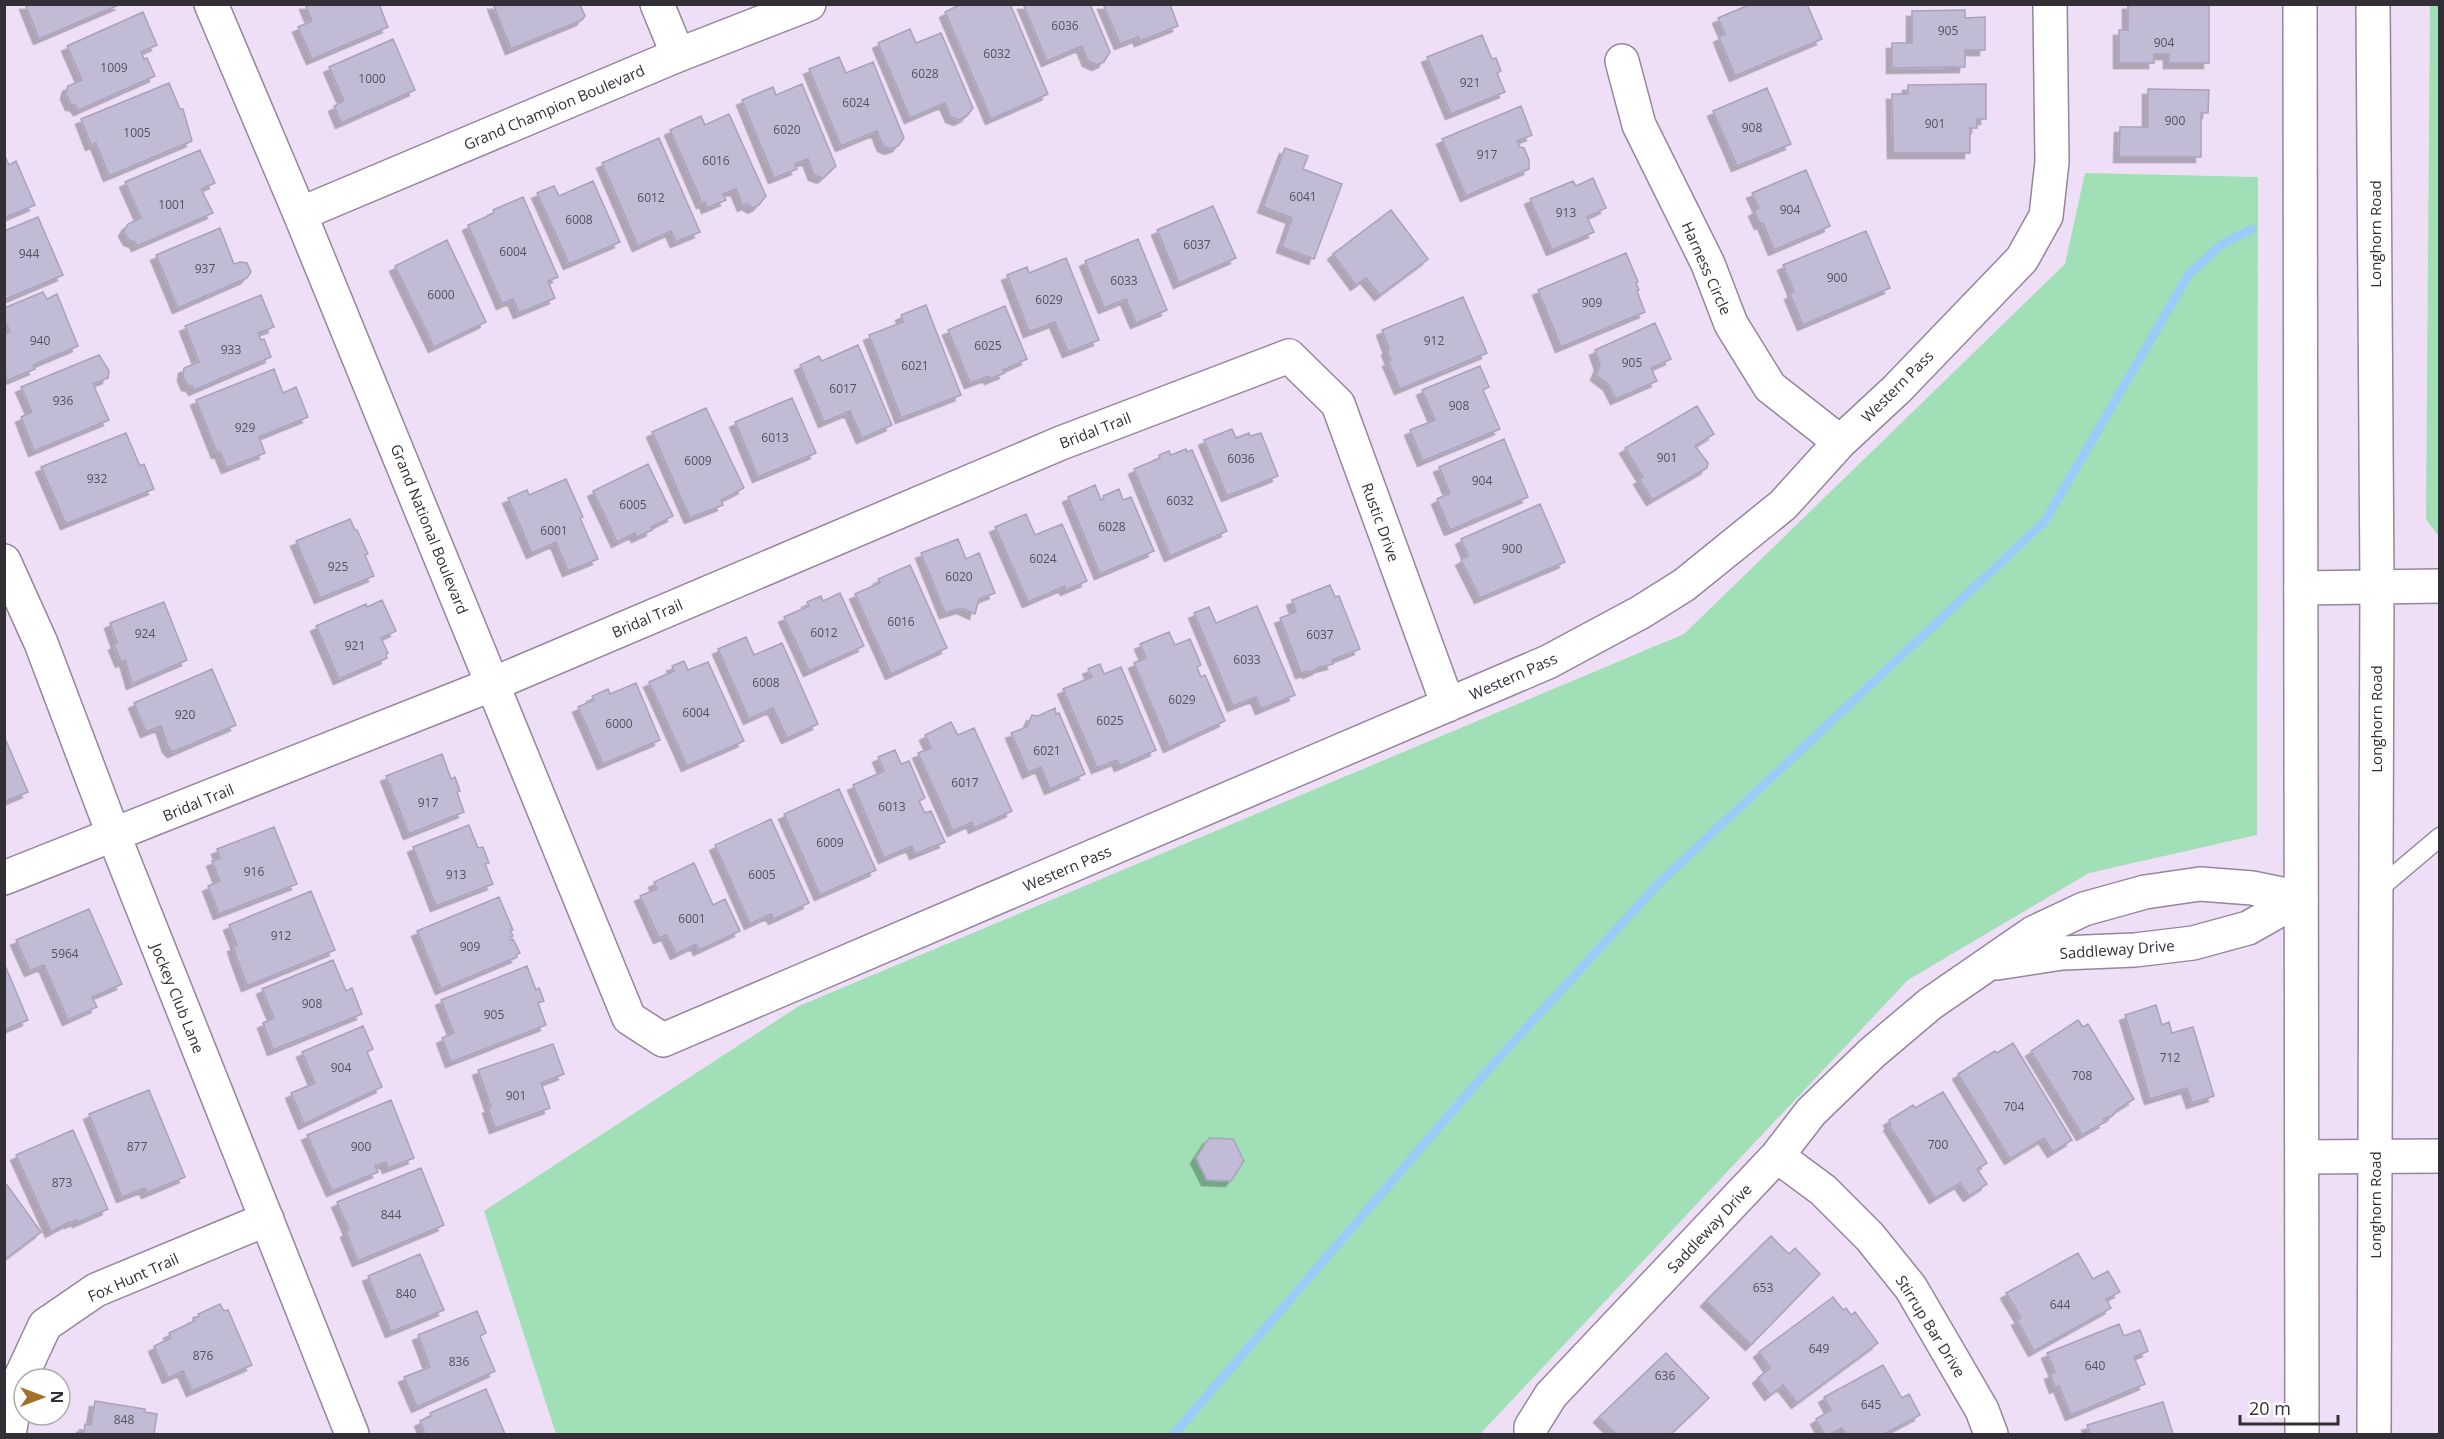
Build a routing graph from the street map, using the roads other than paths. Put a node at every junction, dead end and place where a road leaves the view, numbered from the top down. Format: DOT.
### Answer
graph roads {
  1 [pos="211,4"];
  2 [pos="657,4"];
  3 [pos="808,4"];
  4 [pos="2050,4"];
  5 [pos="2300,4"];
  6 [pos="2373,4"];
  7 [pos="678,55"];
  8 [pos="1622,61"];
  9 [pos="300,214"];
  10 [pos="1289,356"];
  11 [pos="1840,442"];
  12 [pos="4,561"];
  13 [pos="2377,586"];
  14 [pos="2439,586"];
  15 [pos="2301,588"];
  16 [pos="493,684"];
  17 [pos="1448,705"];
  18 [pos="114,836"];
  19 [pos="2439,837"];
  20 [pos="4,878"];
  21 [pos="2376,891"];
  22 [pos="2301,898"];
  23 [pos="1986,965"];
  24 [pos="663,1040"];
  25 [pos="1777,1155"];
  26 [pos="2375,1156"];
  27 [pos="2439,1156"];
  28 [pos="2302,1157"];
  29 [pos="267,1219"];
  30 [pos="9,1434"];
  31 [pos="352,1434"];
  32 [pos="1531,1434"];
  33 [pos="1991,1434"];
  34 [pos="2301,1434"];
  35 [pos="2374,1434"];
  1 -- 9 [label="street, Grand National Boulevard"];
  2 -- 7 [label="street"];
  3 -- 7 [label="street, Grand Champion Boulevard"];
  4 -- 11 [label="street, Western Pass"];
  5 -- 15 [label="street"];
  6 -- 13 [label="street, Longhorn Road"];
  7 -- 9 [label="street, Grand Champion Boulevard"];
  8 -- 11 [label="street, Harness Circle"];
  9 -- 16 [label="street, Grand National Boulevard"];
  10 -- 16 [label="street, Bridal Trail"];
  10 -- 17 [label="street, Rustic Drive"];
  11 -- 17 [label="street, Western Pass"];
  12 -- 18 [label="street, Jockey Club Lane"];
  13 -- 14 [label="street"];
  13 -- 15 [label="street"];
  13 -- 21 [label="street, Longhorn Road"];
  15 -- 22 [label="street"];
  16 -- 18 [label="street, Bridal Trail"];
  16 -- 24 [label="street, Grand National Boulevard"];
  17 -- 24 [label="street, Western Pass"];
  18 -- 20 [label="street, Bridal Trail"];
  18 -- 29 [label="street, Jockey Club Lane"];
  19 -- 21 [label="lane"];
  21 -- 26 [label="street, Longhorn Road"];
  22 -- 23 [label="street, Saddleway Drive"];
  22 -- 23 [label="street, Saddleway Drive"];
  22 -- 28 [label="street"];
  23 -- 25 [label="street, Saddleway Drive"];
  25 -- 32 [label="street, Saddleway Drive"];
  25 -- 33 [label="street, Stirrup Bar Drive"];
  26 -- 27 [label="street"];
  26 -- 28 [label="street"];
  26 -- 35 [label="street, Longhorn Road"];
  28 -- 34 [label="street"];
  29 -- 30 [label="street, Fox Hunt Trail"];
  29 -- 31 [label="street, Jockey Club Lane"];
}
